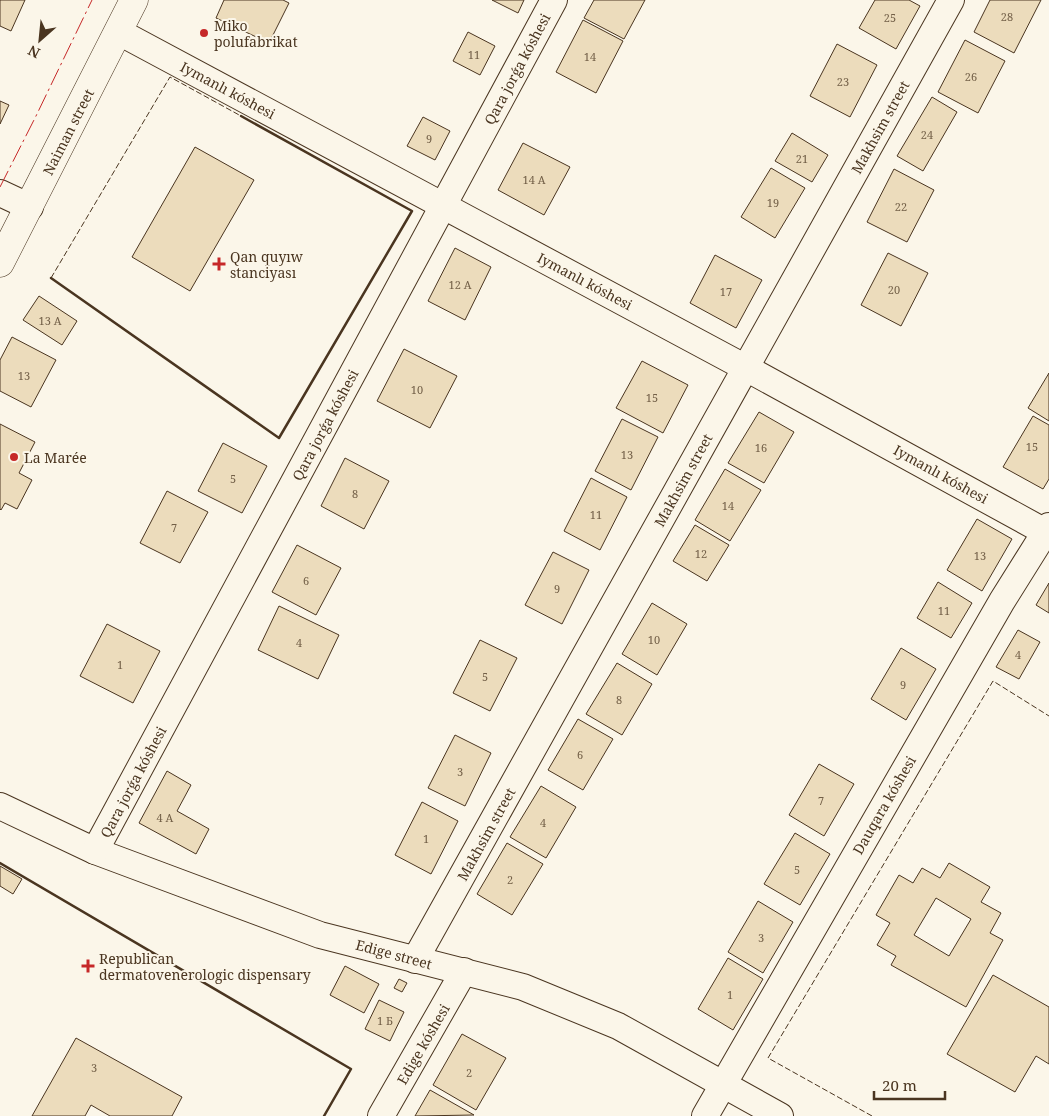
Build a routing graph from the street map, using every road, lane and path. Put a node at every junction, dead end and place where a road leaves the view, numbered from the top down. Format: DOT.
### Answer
graph roads {
  1 [pos="134,0"];
  2 [pos="554,0"];
  3 [pos="951,0"];
  4 [pos="119,32"];
  5 [pos="0,193"];
  6 [pos="443,205"];
  7 [pos="30,207"];
  8 [pos="0,263"];
  9 [pos="746,368"];
  10 [pos="1048,530"];
  11 [pos="0,806"];
  12 [pos="95,851"];
  13 [pos="415,960"];
  14 [pos="464,971"];
  15 [pos="723,1086"];
  16 [pos="381,1116"];
  17 [pos="705,1116"];
  18 [pos="780,1116"];
  1 -- 4 [label="main road, Naiman street"];
  2 -- 6 [label="street, Qara jorǵa kóshesi"];
  3 -- 9 [label="street, Makhsim street"];
  4 -- 6 [label="street, Iymanlı kóshesi"];
  4 -- 7 [label="main road, Naiman street"];
  5 -- 7 [label="street"];
  6 -- 9 [label="street, Iymanlı kóshesi"];
  6 -- 12 [label="street, Qara jorǵa kóshesi"];
  7 -- 8 [label="main road, Naiman street"];
  9 -- 10 [label="street, Iymanlı kóshesi"];
  9 -- 13 [label="street, Makhsim street"];
  10 -- 15 [label="street, Dauqara kóshesi"];
  11 -- 12 [label="street, Edige street"];
  12 -- 13 [label="street, Edige street"];
  13 -- 14 [label="street, Edige street"];
  14 -- 15 [label="street, Edige street"];
  14 -- 16 [label="street, Edige kóshesi"];
  15 -- 17 [label="street"];
  15 -- 18 [label="street, Edige street"];
}
